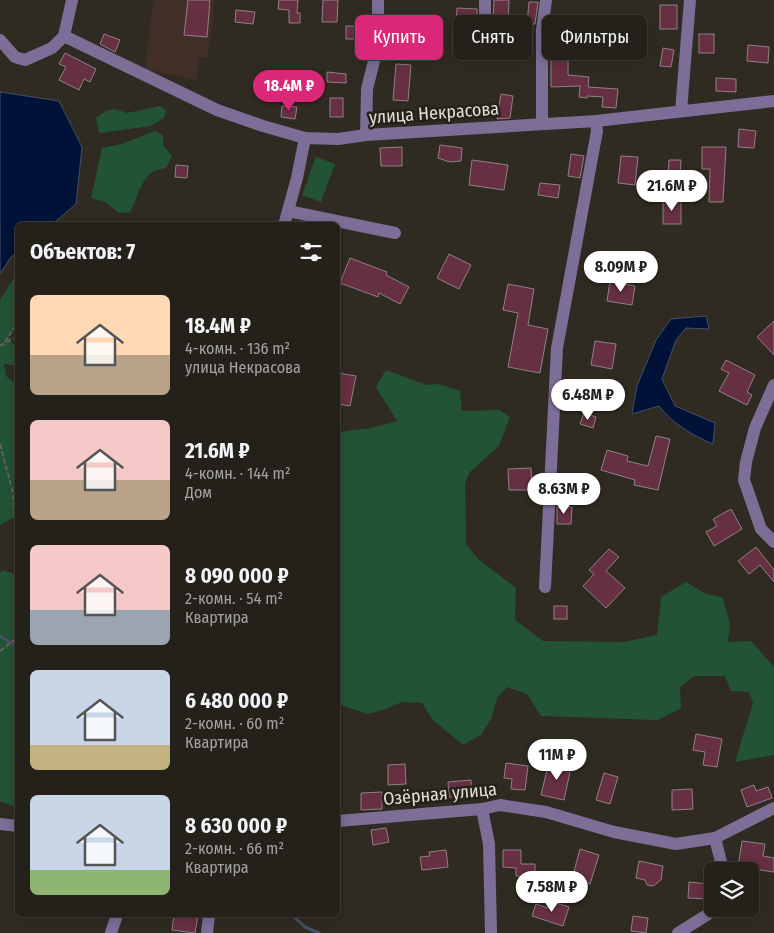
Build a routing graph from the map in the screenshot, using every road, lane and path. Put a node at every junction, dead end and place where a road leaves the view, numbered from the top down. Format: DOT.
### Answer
graph roads {
  1 [pos="72,0"];
  2 [pos="378,0"];
  3 [pos="485,0"];
  4 [pos="546,0"];
  5 [pos="690,0"];
  6 [pos="485,15"];
  7 [pos="64,36"];
  8 [pos="0,40"];
  9 [pos="774,101"];
  10 [pos="681,111"];
  11 [pos="596,121"];
  12 [pos="542,124"];
  13 [pos="366,135"];
  14 [pos="305,138"];
  15 [pos="288,211"];
  16 [pos="285,222"];
  17 [pos="339,222"];
  18 [pos="340,222"];
  19 [pos="394,234"];
  20 [pos="15,327"];
  21 [pos="15,337"];
  22 [pos="5,342"];
  23 [pos="0,346"];
  24 [pos="774,385"];
  25 [pos="0,444"];
  26 [pos="15,518"];
  27 [pos="774,542"];
  28 [pos="545,588"];
  29 [pos="15,640"];
  30 [pos="0,651"];
  31 [pos="774,808"];
  32 [pos="482,809"];
  33 [pos="340,821"];
  34 [pos="0,824"];
  35 [pos="15,826"];
  36 [pos="715,838"];
  37 [pos="721,862"];
  38 [pos="116,917"];
  39 [pos="209,917"];
  40 [pos="704,917"];
  41 [pos="111,933"];
  42 [pos="207,933"];
  43 [pos="492,933"];
  44 [pos="678,933"];
  1 -- 7 [label="street"];
  2 -- 13 [label="street"];
  3 -- 6 [label="street"];
  4 -- 12 [label="street"];
  5 -- 10 [label="street"];
  7 -- 8 [label="street"];
  7 -- 14 [label="street, улица Некрасова"];
  9 -- 10 [label="street, улица Некрасова"];
  10 -- 11 [label="street, улица Некрасова"];
  11 -- 12 [label="street, улица Некрасова"];
  11 -- 28 [label="street"];
  12 -- 13 [label="street, улица Некрасова"];
  13 -- 14 [label="street, улица Некрасова"];
  14 -- 15 [label="street"];
  15 -- 16 [label="street"];
  15 -- 17 [label="street"];
  18 -- 19 [label="street"];
  20 -- 22 [label="path"];
  21 -- 22 [label="path"];
  22 -- 23 [label="path"];
  24 -- 27 [label="street"];
  25 -- 26 [label="path"];
  29 -- 30 [label="path"];
  31 -- 36 [label="street, Озёрная улица"];
  32 -- 33 [label="street, Озёрная улица"];
  32 -- 36 [label="street, Озёрная улица"];
  32 -- 43 [label="street"];
  34 -- 35 [label="street"];
  36 -- 37 [label="street"];
  38 -- 41 [label="street"];
  39 -- 42 [label="street"];
  40 -- 44 [label="street"];
}
